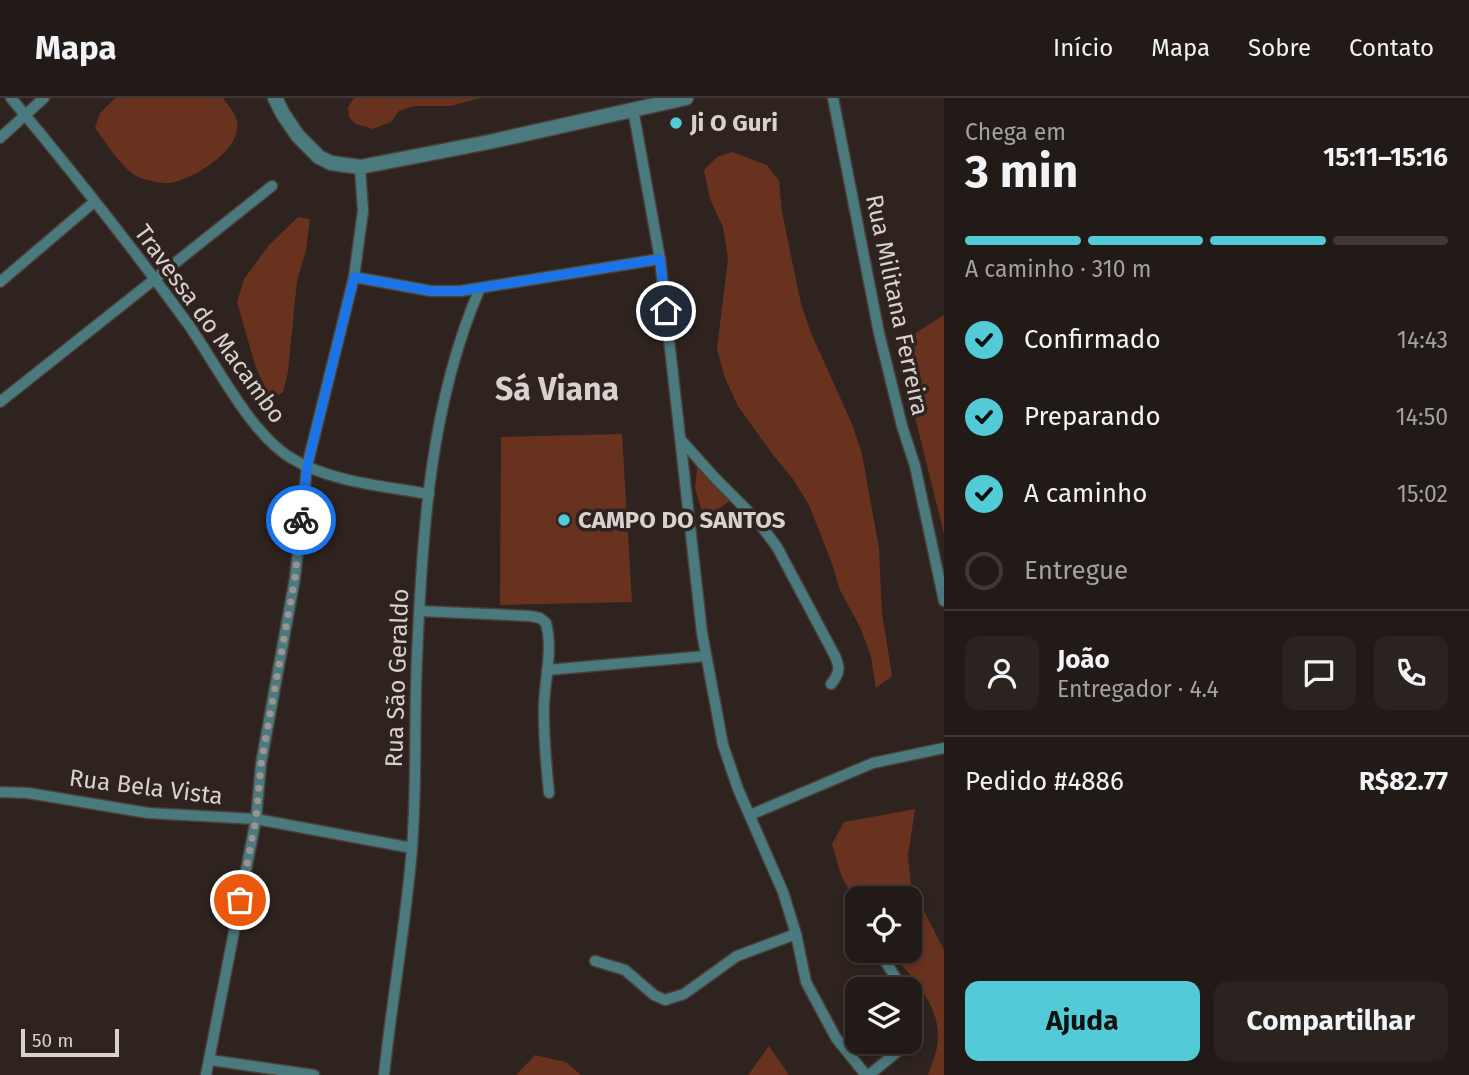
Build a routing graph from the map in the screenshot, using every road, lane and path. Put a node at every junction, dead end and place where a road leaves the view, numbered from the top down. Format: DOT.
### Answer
graph roads {
  1 [pos="11,98"];
  2 [pos="44,98"];
  3 [pos="681,98"];
  4 [pos="833,98"];
  5 [pos="279,99"];
  6 [pos="633,109"];
  7 [pos="25,115"];
  8 [pos="0,138"];
  9 [pos="360,167"];
  10 [pos="272,186"];
  11 [pos="94,202"];
  12 [pos="660,259"];
  13 [pos="354,277"];
  14 [pos="155,280"];
  15 [pos="0,282"];
  16 [pos="480,288"];
  17 [pos="0,402"];
  18 [pos="681,440"];
  19 [pos="307,467"];
  20 [pos="429,494"];
  21 [pos="944,601"];
  22 [pos="420,611"];
  23 [pos="706,656"];
  24 [pos="547,670"];
  25 [pos="831,684"];
  26 [pos="944,748"];
  27 [pos="0,792"];
  28 [pos="549,793"];
  29 [pos="750,815"];
  30 [pos="256,819"];
  31 [pos="412,848"];
  32 [pos="796,934"];
  33 [pos="595,961"];
  34 [pos="894,1054"];
  35 [pos="210,1060"];
  36 [pos="206,1075"];
  37 [pos="314,1075"];
  38 [pos="384,1075"];
  39 [pos="867,1075"];
  1 -- 7 [label="street, Travessa do Macambo"];
  2 -- 7 [label="street"];
  3 -- 6 [label="street"];
  4 -- 21 [label="street, Rua Militana Ferreira"];
  5 -- 9 [label="street"];
  6 -- 9 [label="street"];
  6 -- 12 [label="street"];
  7 -- 8 [label="street"];
  7 -- 11 [label="street, Travessa do Macambo"];
  9 -- 13 [label="street"];
  10 -- 14 [label="street"];
  11 -- 14 [label="street, Travessa do Macambo"];
  11 -- 15 [label="street"];
  12 -- 16 [label="street"];
  12 -- 18 [label="street"];
  13 -- 16 [label="street"];
  13 -- 19 [label="street"];
  14 -- 17 [label="street"];
  14 -- 19 [label="street, Travessa do Macambo"];
  16 -- 20 [label="street, Rua São Geraldo"];
  18 -- 23 [label="street"];
  18 -- 25 [label="street"];
  19 -- 20 [label="street, Travessa do Macambo"];
  19 -- 30 [label="street"];
  20 -- 22 [label="street, Rua São Geraldo"];
  22 -- 24 [label="street"];
  22 -- 31 [label="street, Rua São Geraldo"];
  23 -- 24 [label="street"];
  23 -- 29 [label="street"];
  24 -- 28 [label="street"];
  26 -- 29 [label="street"];
  27 -- 30 [label="street, Rua Bela Vista"];
  29 -- 32 [label="street"];
  30 -- 31 [label="street, Rua Bela Vista"];
  30 -- 35 [label="street"];
  31 -- 38 [label="street, Rua São Geraldo"];
  32 -- 33 [label="street"];
  32 -- 39 [label="street"];
  34 -- 39 [label="street"];
  35 -- 36 [label="street"];
  35 -- 37 [label="street"];
}
